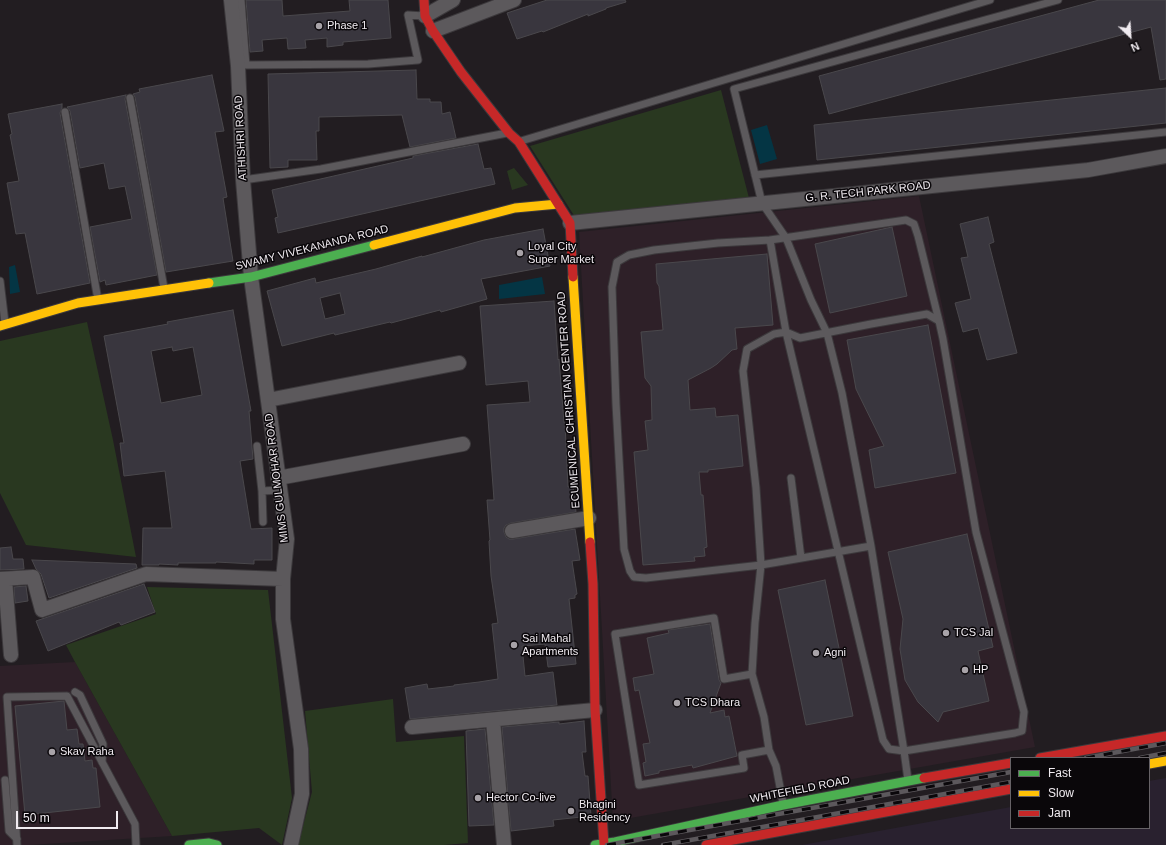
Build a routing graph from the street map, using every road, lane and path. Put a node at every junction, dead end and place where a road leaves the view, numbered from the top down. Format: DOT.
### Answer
graph roads {
  1 [pos="231,0"];
  2 [pos="241,0"];
  3 [pos="424,0"];
  4 [pos="453,0"];
  5 [pos="514,0"];
  6 [pos="990,0"];
  7 [pos="1058,0"];
  8 [pos="425,16"];
  9 [pos="433,31"];
  10 [pos="130,98"];
  11 [pos="65,112"];
  12 [pos="1166,132"];
  13 [pos="509,133"];
  14 [pos="519,142"];
  15 [pos="1166,156"];
  16 [pos="755,175"];
  17 [pos="243,180"];
  18 [pos="762,203"];
  19 [pos="558,204"];
  20 [pos="570,224"];
  21 [pos="786,238"];
  22 [pos="770,240"];
  23 [pos="251,277"];
  24 [pos="0,281"];
  25 [pos="164,290"];
  26 [pos="98,300"];
  27 [pos="939,321"];
  28 [pos="3,326"];
  29 [pos="786,332"];
  30 [pos="827,333"];
  31 [pos="459,363"];
  32 [pos="268,400"];
  33 [pos="463,444"];
  34 [pos="257,446"];
  35 [pos="791,478"];
  36 [pos="279,484"];
  37 [pos="262,491"];
  38 [pos="589,518"];
  39 [pos="263,522"];
  40 [pos="512,531"];
  41 [pos="871,546"];
  42 [pos="839,551"];
  43 [pos="801,558"];
  44 [pos="761,565"];
  45 [pos="2,579"];
  46 [pos="283,579"];
  47 [pos="11,655"];
  48 [pos="752,674"];
  49 [pos="75,692"];
  50 [pos="595,710"];
  51 [pos="493,720"];
  52 [pos="412,727"];
  53 [pos="1166,736"];
  54 [pos="769,750"];
  55 [pos="904,751"];
  56 [pos="1046,757"];
  57 [pos="1166,761"];
  58 [pos="102,763"];
  59 [pos="1010,763"];
  60 [pos="1150,764"];
  61 [pos="5,780"];
  62 [pos="908,781"];
  63 [pos="1010,789"];
  64 [pos="783,806"];
  65 [pos="757,840"];
  66 [pos="17,842"];
  67 [pos="600,844"];
  68 [pos="136,845"];
  69 [pos="189,845"];
  70 [pos="217,845"];
  71 [pos="291,845"];
  72 [pos="504,845"];
  73 [pos="706,845"];
  1 -- 17 [label="street, ATHISHRI ROAD"];
  2 -- 8 [label="lane"];
  3 -- 8 [label="street, ECUMENICAL CHRISTIAN CENTER ROAD"];
  4 -- 8 [label="street"];
  5 -- 9 [label="street"];
  6 -- 14 [label="lane"];
  7 -- 16 [label="lane"];
  8 -- 9 [label="street, ECUMENICAL CHRISTIAN CENTER ROAD"];
  9 -- 13 [label="street, ECUMENICAL CHRISTIAN CENTER ROAD"];
  10 -- 25 [label="lane"];
  11 -- 26 [label="lane"];
  12 -- 16 [label="lane"];
  13 -- 14 [label="street, ECUMENICAL CHRISTIAN CENTER ROAD"];
  13 -- 17 [label="lane"];
  14 -- 19 [label="street, ECUMENICAL CHRISTIAN CENTER ROAD"];
  15 -- 18 [label="street, G. R. TECH PARK ROAD"];
  16 -- 18 [label="lane"];
  17 -- 23 [label="street, ATHISHRI ROAD"];
  18 -- 20 [label="street, G. R. TECH PARK ROAD"];
  18 -- 21 [label="lane"];
  19 -- 20 [label="street, ECUMENICAL CHRISTIAN CENTER ROAD"];
  19 -- 23 [label="street, SWAMY VIVEKANANDA ROAD"];
  20 -- 38 [label="street, ECUMENICAL CHRISTIAN CENTER ROAD"];
  21 -- 22 [label="lane"];
  21 -- 27 [label="lane"];
  21 -- 30 [label="lane"];
  22 -- 29 [label="lane"];
  22 -- 44 [label="lane"];
  23 -- 25 [label="street, SWAMY VIVEKANANDA ROAD"];
  23 -- 32 [label="street, MIMS GULMOHAR ROAD"];
  24 -- 28 [label="lane"];
  25 -- 26 [label="street, SWAMY VIVEKANANDA ROAD"];
  26 -- 28 [label="street, SWAMY VIVEKANANDA ROAD"];
  27 -- 30 [label="lane"];
  27 -- 55 [label="lane"];
  29 -- 30 [label="lane"];
  29 -- 42 [label="lane"];
  29 -- 44 [label="lane"];
  30 -- 41 [label="lane"];
  31 -- 32 [label="street"];
  32 -- 36 [label="street, MIMS GULMOHAR ROAD"];
  33 -- 36 [label="street"];
  34 -- 37 [label="lane"];
  35 -- 43 [label="lane"];
  36 -- 37 [label="lane"];
  36 -- 46 [label="street, MIMS GULMOHAR ROAD"];
  37 -- 39 [label="lane"];
  38 -- 40 [label="street"];
  38 -- 50 [label="street, ECUMENICAL CHRISTIAN CENTER ROAD"];
  41 -- 42 [label="lane"];
  41 -- 55 [label="lane"];
  42 -- 43 [label="lane"];
  42 -- 55 [label="lane"];
  43 -- 44 [label="lane"];
  44 -- 48 [label="lane"];
  45 -- 46 [label="street"];
  45 -- 47 [label="street"];
  46 -- 71 [label="street, MIMS GULMOHAR ROAD"];
  48 -- 54 [label="lane"];
  48 -- 54 [label="lane"];
  49 -- 58 [label="lane"];
  50 -- 51 [label="street"];
  50 -- 67 [label="street, ECUMENICAL CHRISTIAN CENTER ROAD"];
  51 -- 52 [label="street"];
  51 -- 72 [label="street"];
  53 -- 56 [label="street"];
  54 -- 64 [label="lane"];
  55 -- 62 [label="lane"];
  57 -- 60 [label="street"];
  58 -- 66 [label="lane"];
  58 -- 68 [label="lane"];
  59 -- 62 [label="street, WHITEFIELD ROAD"];
  61 -- 66 [label="lane"];
  62 -- 64 [label="street, WHITEFIELD ROAD"];
  63 -- 65 [label="street"];
  64 -- 67 [label="street, WHITEFIELD ROAD"];
  65 -- 73 [label="street"];
  69 -- 70 [label="street"];
}
